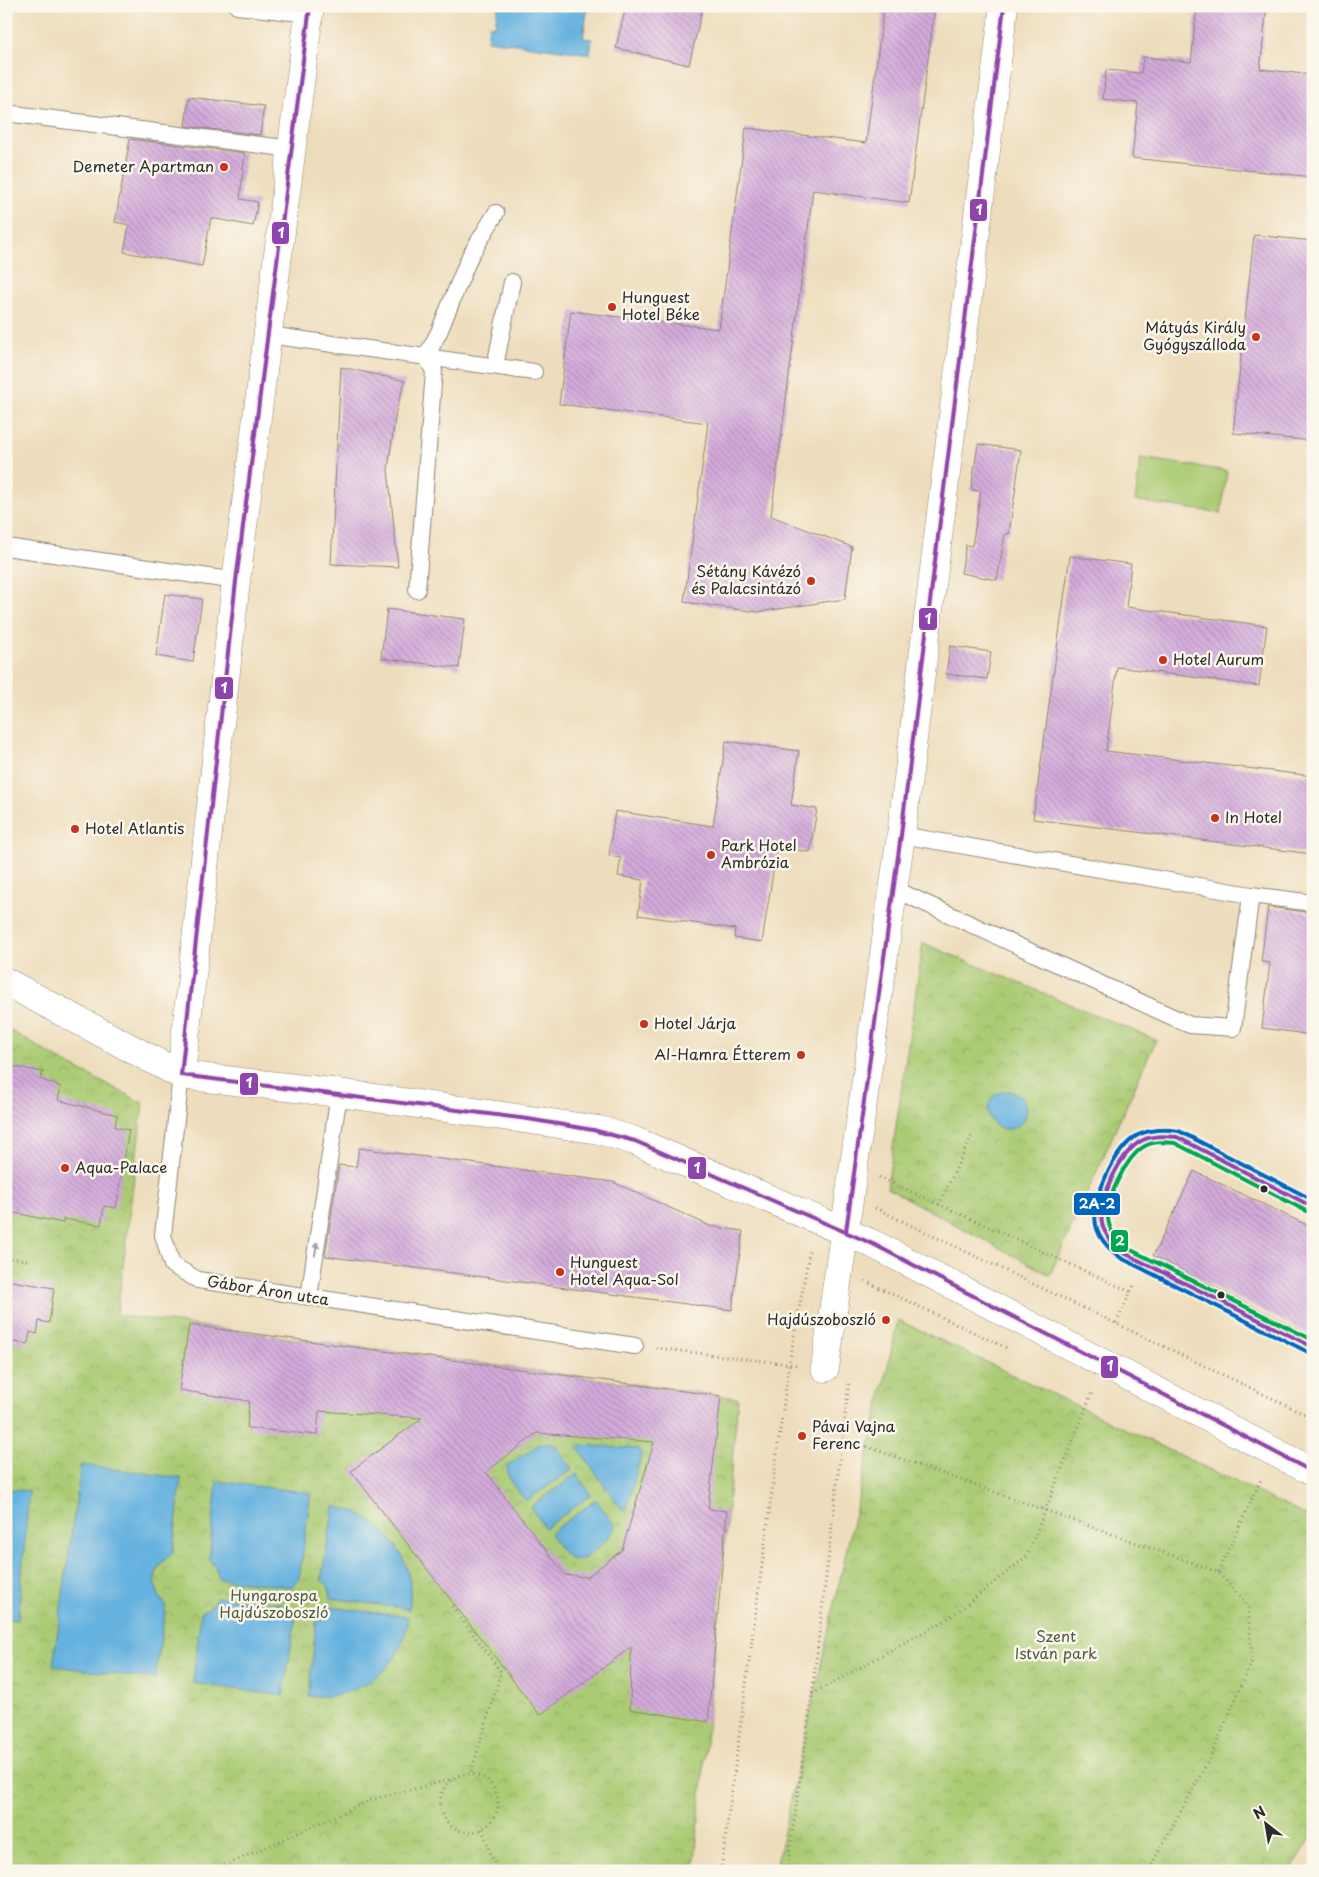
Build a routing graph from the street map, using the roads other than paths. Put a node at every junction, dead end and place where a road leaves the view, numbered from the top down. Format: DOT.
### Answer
graph roads {
  1 [pos="237,6"];
  2 [pos="1004,6"];
  3 [pos="310,10"];
  4 [pos="6,114"];
  5 [pos="292,149"];
  6 [pos="496,212"];
  7 [pos="512,282"];
  8 [pos="268,335"];
  9 [pos="426,357"];
  10 [pos="494,366"];
  11 [pos="534,372"];
  12 [pos="6,547"];
  13 [pos="236,581"];
  14 [pos="417,590"];
  15 [pos="901,835"];
  16 [pos="892,888"];
  17 [pos="1251,895"];
  18 [pos="1313,903"];
  19 [pos="6,982"];
  20 [pos="181,1075"];
  21 [pos="339,1093"];
  22 [pos="1313,1207"];
  23 [pos="846,1231"];
  24 [pos="309,1297"];
  25 [pos="636,1346"];
  26 [pos="1313,1347"];
  27 [pos="825,1368"];
  28 [pos="1313,1472"];
  1 -- 3 [label="lane"];
  2 -- 15 [label="street"];
  3 -- 5 [label="street"];
  4 -- 5 [label="lane"];
  5 -- 8 [label="street"];
  6 -- 9 [label="lane"];
  7 -- 10 [label="lane"];
  8 -- 9 [label="lane"];
  8 -- 13 [label="street"];
  9 -- 10 [label="lane"];
  9 -- 14 [label="lane"];
  10 -- 11 [label="lane"];
  12 -- 13 [label="lane"];
  13 -- 20 [label="street"];
  15 -- 16 [label="street"];
  15 -- 17 [label="lane"];
  16 -- 17 [label="lane"];
  16 -- 23 [label="street"];
  17 -- 18 [label="lane"];
  19 -- 20 [label="street"];
  20 -- 21 [label="street"];
  20 -- 24 [label="lane, Gábor Áron utca"];
  21 -- 23 [label="street"];
  24 -- 21 [label="lane, one-way"];
  22 -- 26 [label="lane"];
  23 -- 27 [label="street"];
  23 -- 28 [label="street"];
  24 -- 25 [label="lane, Gábor Áron utca"];
}
